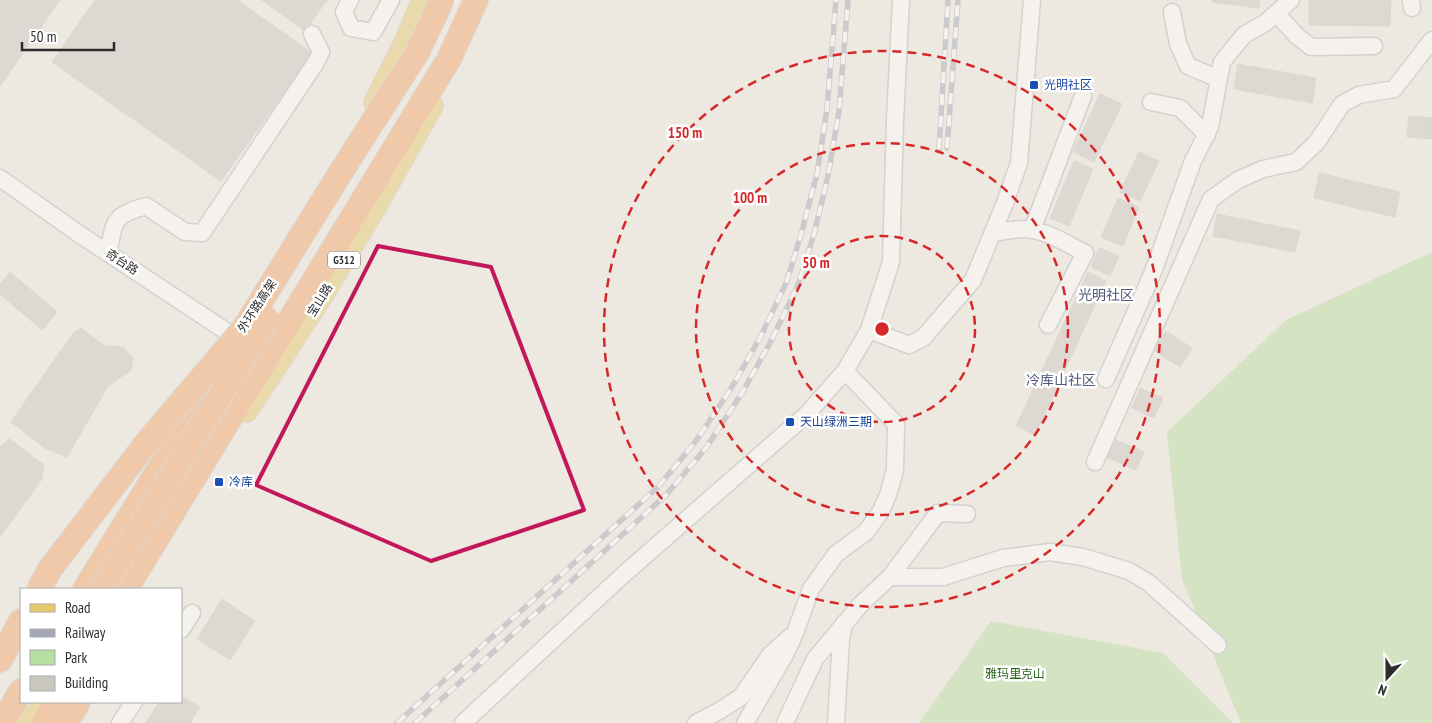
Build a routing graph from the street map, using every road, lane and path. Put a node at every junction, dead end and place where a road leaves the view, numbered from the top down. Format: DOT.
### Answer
graph roads {
  1 [pos="350,0"];
  2 [pos="390,0"];
  3 [pos="422,0"];
  4 [pos="429,0"];
  5 [pos="442,0"];
  6 [pos="457,0"];
  7 [pos="476,0"];
  8 [pos="488,0"];
  9 [pos="901,0"];
  10 [pos="1032,0"];
  11 [pos="1291,0"];
  12 [pos="1172,12"];
  13 [pos="1276,13"];
  14 [pos="312,34"];
  15 [pos="1432,40"];
  16 [pos="1374,46"];
  17 [pos="1219,79"];
  18 [pos="1083,96"];
  19 [pos="1151,102"];
  20 [pos="1207,135"];
  21 [pos="0,178"];
  22 [pos="1032,230"];
  23 [pos="993,232"];
  24 [pos="108,253"];
  25 [pos="1048,325"];
  26 [pos="869,330"];
  27 [pos="246,344"];
  28 [pos="845,371"];
  29 [pos="1106,379"];
  30 [pos="1095,462"];
  31 [pos="182,510"];
  32 [pos="967,514"];
  33 [pos="890,577"];
  34 [pos="29,588"];
  35 [pos="40,588"];
  36 [pos="86,588"];
  37 [pos="103,588"];
  38 [pos="113,588"];
  39 [pos="127,588"];
  40 [pos="136,588"];
  41 [pos="141,588"];
  42 [pos="20,603"];
  43 [pos="192,613"];
  44 [pos="844,623"];
  45 [pos="20,624"];
  46 [pos="182,628"];
  47 [pos="795,633"];
  48 [pos="0,640"];
  49 [pos="1218,645"];
  50 [pos="0,660"];
  51 [pos="20,693"];
  52 [pos="32,703"];
  53 [pos="45,703"];
  54 [pos="56,703"];
  55 [pos="66,703"];
  56 [pos="77,703"];
  57 [pos="133,703"];
  58 [pos="2,723"];
  59 [pos="20,723"];
  60 [pos="27,723"];
  61 [pos="44,723"];
  62 [pos="51,723"];
  63 [pos="66,723"];
  64 [pos="120,723"];
  65 [pos="463,723"];
  66 [pos="696,723"];
  67 [pos="745,723"];
  68 [pos="786,723"];
  69 [pos="836,723"];
  1 -- 2 [label="street"];
  3 -- 27 [label="main road"];
  4 -- 34 [label="highway, 外环路高架"];
  5 -- 35 [label="highway, 外环路高架, bridge"];
  6 -- 37 [label="highway, bridge"];
  7 -- 39 [label="highway"];
  8 -- 31 [label="main road, 宝山路 / G312"];
  9 -- 26 [label="street"];
  10 -- 23 [label="street"];
  11 -- 13 [label="street"];
  12 -- 17 [label="street"];
  13 -- 16 [label="street"];
  13 -- 17 [label="street"];
  14 -- 24 [label="street"];
  15 -- 30 [label="street"];
  17 -- 20 [label="street"];
  18 -- 22 [label="street"];
  19 -- 20 [label="street"];
  20 -- 29 [label="street"];
  21 -- 24 [label="street, 奇台路"];
  22 -- 23 [label="street"];
  22 -- 25 [label="street"];
  23 -- 26 [label="street"];
  24 -- 27 [label="street, 奇台路"];
  26 -- 28 [label="street"];
  27 -- 36 [label="highway"];
  27 -- 38 [label="main road"];
  28 -- 47 [label="street"];
  28 -- 65 [label="street"];
  31 -- 40 [label="main road, 宝山路 / G312"];
  31 -- 41 [label="highway"];
  32 -- 33 [label="street"];
  33 -- 44 [label="street"];
  33 -- 49 [label="street"];
  42 -- 48 [label="highway"];
  43 -- 46 [label="street"];
  44 -- 68 [label="street"];
  44 -- 69 [label="street"];
  45 -- 50 [label="highway"];
  47 -- 66 [label="street"];
  47 -- 67 [label="street"];
  51 -- 58 [label="highway"];
  52 -- 59 [label="highway"];
  53 -- 60 [label="main road"];
  54 -- 61 [label="highway"];
  55 -- 62 [label="main road"];
  56 -- 63 [label="highway"];
  57 -- 64 [label="street"];
}
